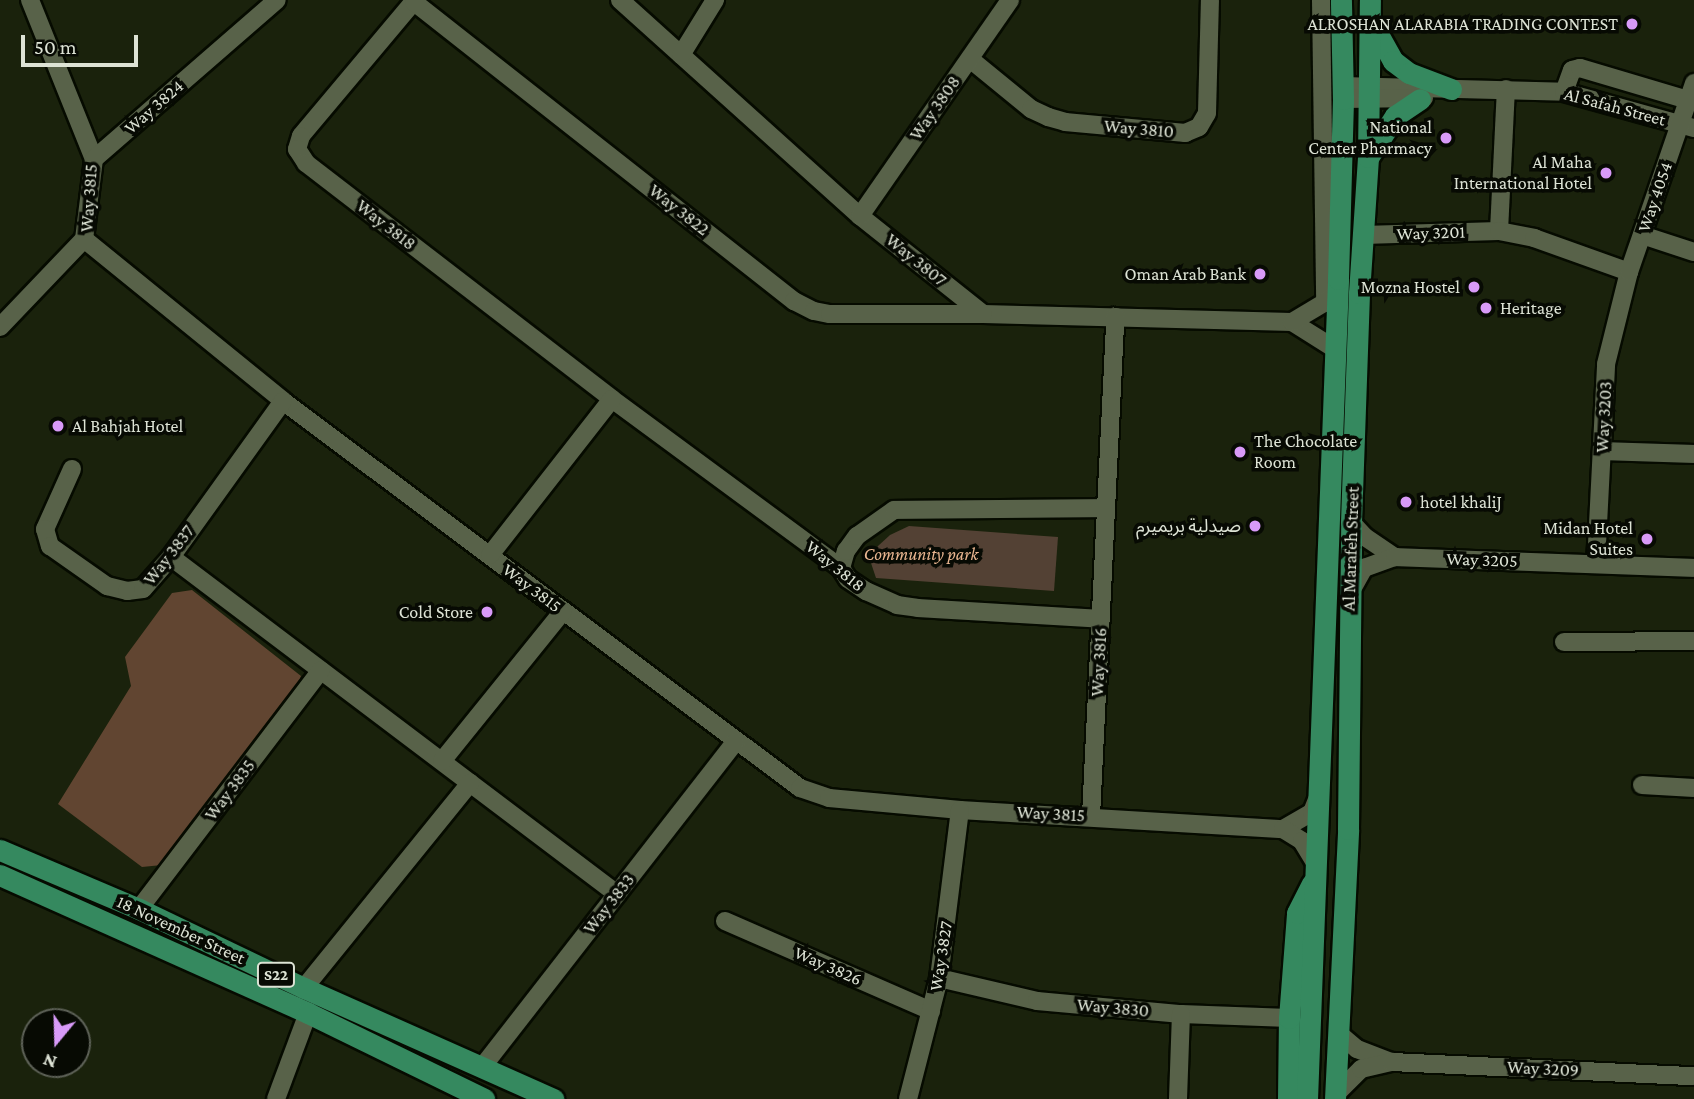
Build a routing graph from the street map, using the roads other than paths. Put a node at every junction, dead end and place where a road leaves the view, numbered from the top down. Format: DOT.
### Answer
graph roads {
  1 [pos="30,0"];
  2 [pos="277,0"];
  3 [pos="620,0"];
  4 [pos="715,0"];
  5 [pos="1010,0"];
  6 [pos="1210,0"];
  7 [pos="1321,0"];
  8 [pos="1341,0"];
  9 [pos="414,1"];
  10 [pos="1370,10"];
  11 [pos="681,55"];
  12 [pos="970,59"];
  13 [pos="1451,89"];
  14 [pos="1506,89"];
  15 [pos="1691,91"];
  16 [pos="1563,92"];
  17 [pos="1343,93"];
  18 [pos="1369,93"];
  19 [pos="1420,99"];
  20 [pos="1687,126"];
  21 [pos="1368,158"];
  22 [pos="94,159"];
  23 [pos="860,216"];
  24 [pos="1499,231"];
  25 [pos="1363,235"];
  26 [pos="1642,235"];
  27 [pos="84,240"];
  28 [pos="1694,252"];
  29 [pos="1629,272"];
  30 [pos="1331,299"];
  31 [pos="983,314"];
  32 [pos="1115,317"];
  33 [pos="1292,322"];
  34 [pos="0,327"];
  35 [pos="1335,349"];
  36 [pos="612,399"];
  37 [pos="282,401"];
  38 [pos="1602,451"];
  39 [pos="1694,454"];
  40 [pos="72,468"];
  41 [pos="1106,508"];
  42 [pos="1351,522"];
  43 [pos="490,555"];
  44 [pos="171,557"];
  45 [pos="1395,557"];
  46 [pos="1596,564"];
  47 [pos="841,568"];
  48 [pos="1694,568"];
  49 [pos="1350,594"];
  50 [pos="563,611"];
  51 [pos="1101,619"];
  52 [pos="1694,641"];
  53 [pos="1564,642"];
  54 [pos="321,670"];
  55 [pos="735,742"];
  56 [pos="442,761"];
  57 [pos="470,783"];
  58 [pos="1642,785"];
  59 [pos="1694,788"];
  60 [pos="1319,794"];
  61 [pos="960,810"];
  62 [pos="1091,816"];
  63 [pos="1283,829"];
  64 [pos="0,850"];
  65 [pos="1316,870"];
  66 [pos="0,875"];
  67 [pos="617,894"];
  68 [pos="139,909"];
  69 [pos="725,921"];
  70 [pos="939,978"];
  71 [pos="304,988"];
  72 [pos="930,1011"];
  73 [pos="308,1013"];
  74 [pos="1181,1014"];
  75 [pos="1289,1017"];
  76 [pos="1338,1033"];
  77 [pos="1392,1062"];
  78 [pos="483,1066"];
  79 [pos="1694,1076"];
  80 [pos="1335,1097"];
  81 [pos="479,1098"];
  82 [pos="276,1099"];
  83 [pos="553,1099"];
  84 [pos="909,1099"];
  85 [pos="1178,1099"];
  86 [pos="1289,1099"];
  87 [pos="1307,1099"];
  1 -- 22 [label="street, Way 3815"];
  2 -- 22 [label="street, Way 3824"];
  3 -- 11 [label="street, Way 3807"];
  4 -- 11 [label="street"];
  5 -- 12 [label="street, Way 3808"];
  6 -- 12 [label="street, Way 3810"];
  7 -- 30 [label="street"];
  8 -- 17 [label="main road, Al Marafeh Street"];
  9 -- 31 [label="street, Way 3822"];
  9 -- 36 [label="street, Way 3818"];
  10 -- 13 [label="main road"];
  10 -- 18 [label="main road, Al Marafeh Street"];
  11 -- 23 [label="street, Way 3807"];
  12 -- 23 [label="street, Way 3808"];
  13 -- 14 [label="street, Al Safah Street"];
  13 -- 18 [label="street, Al Safah Street"];
  13 -- 19 [label="street, Al Safah Street"];
  14 -- 16 [label="street, Al Safah Street"];
  14 -- 24 [label="street"];
  15 -- 16 [label="street"];
  15 -- 20 [label="street, Way 4054"];
  16 -- 20 [label="street, Al Safah Street"];
  17 -- 18 [label="street, Al Safah Street"];
  17 -- 30 [label="main road, Al Marafeh Street"];
  18 -- 19 [label="street, Al Safah Street"];
  18 -- 21 [label="main road, Al Marafeh Street"];
  19 -- 21 [label="main road"];
  20 -- 26 [label="street, Way 4054"];
  21 -- 25 [label="main road, Al Marafeh Street"];
  22 -- 27 [label="street, Way 3815"];
  23 -- 31 [label="street, Way 3807"];
  24 -- 25 [label="street, Way 3201"];
  24 -- 29 [label="street, Way 3201"];
  25 -- 42 [label="main road, Al Marafeh Street"];
  26 -- 28 [label="street"];
  26 -- 29 [label="street, Way 4054"];
  27 -- 34 [label="street"];
  27 -- 37 [label="street, Way 3815"];
  29 -- 38 [label="street, Way 3203"];
  30 -- 33 [label="street"];
  30 -- 35 [label="main road, Al Marafeh Street"];
  31 -- 32 [label="street"];
  32 -- 33 [label="street"];
  32 -- 41 [label="street, Way 3816"];
  33 -- 35 [label="street"];
  35 -- 60 [label="main road, Al Marafeh Street"];
  36 -- 43 [label="street"];
  36 -- 47 [label="street, Way 3818"];
  37 -- 43 [label="street, Way 3815"];
  37 -- 44 [label="street, Way 3837"];
  38 -- 39 [label="street"];
  38 -- 46 [label="street, Way 3203"];
  40 -- 44 [label="street, Way 3837"];
  41 -- 47 [label="street"];
  41 -- 51 [label="street, Way 3816"];
  42 -- 45 [label="street"];
  42 -- 49 [label="main road, Al Marafeh Street"];
  43 -- 50 [label="street, Way 3815"];
  44 -- 54 [label="street"];
  45 -- 46 [label="street, Way 3205"];
  45 -- 49 [label="street, Way 3205"];
  46 -- 48 [label="street, Way 3205"];
  47 -- 51 [label="street, Way 3818"];
  49 -- 76 [label="main road, Al Marafeh Street"];
  50 -- 55 [label="street, Way 3815"];
  50 -- 56 [label="street"];
  51 -- 62 [label="street, Way 3816"];
  52 -- 53 [label="street"];
  54 -- 56 [label="street"];
  54 -- 68 [label="street, Way 3835"];
  55 -- 61 [label="street, Way 3815"];
  55 -- 67 [label="street, Way 3833"];
  56 -- 57 [label="street"];
  57 -- 67 [label="street"];
  57 -- 71 [label="street"];
  58 -- 59 [label="street"];
  60 -- 63 [label="street"];
  60 -- 65 [label="main road, Al Marafeh Street"];
  61 -- 62 [label="street, Way 3815"];
  61 -- 70 [label="street, Way 3827"];
  62 -- 63 [label="street, Way 3815"];
  63 -- 65 [label="street"];
  64 -- 68 [label="main road, 18 November Street / S22"];
  65 -- 75 [label="main road"];
  65 -- 87 [label="main road, Al Marafeh Street"];
  66 -- 73 [label="main road, 18 November Street / S22"];
  67 -- 78 [label="street, Way 3833"];
  68 -- 71 [label="main road, 18 November Street / S22"];
  69 -- 72 [label="street, Way 3826"];
  70 -- 72 [label="street, Way 3827"];
  70 -- 74 [label="street, Way 3830"];
  71 -- 78 [label="main road, 18 November Street / S22"];
  72 -- 84 [label="street, Way 3827"];
  73 -- 81 [label="main road, 18 November Street / S22"];
  73 -- 82 [label="street"];
  74 -- 75 [label="street, Way 3830"];
  74 -- 85 [label="street"];
  75 -- 86 [label="main road"];
  76 -- 77 [label="street, Way 3209"];
  76 -- 80 [label="main road, Al Marafeh Street"];
  77 -- 79 [label="street, Way 3209"];
  77 -- 80 [label="street, Way 3209"];
  78 -- 83 [label="main road, 18 November Street / S22"];
}
